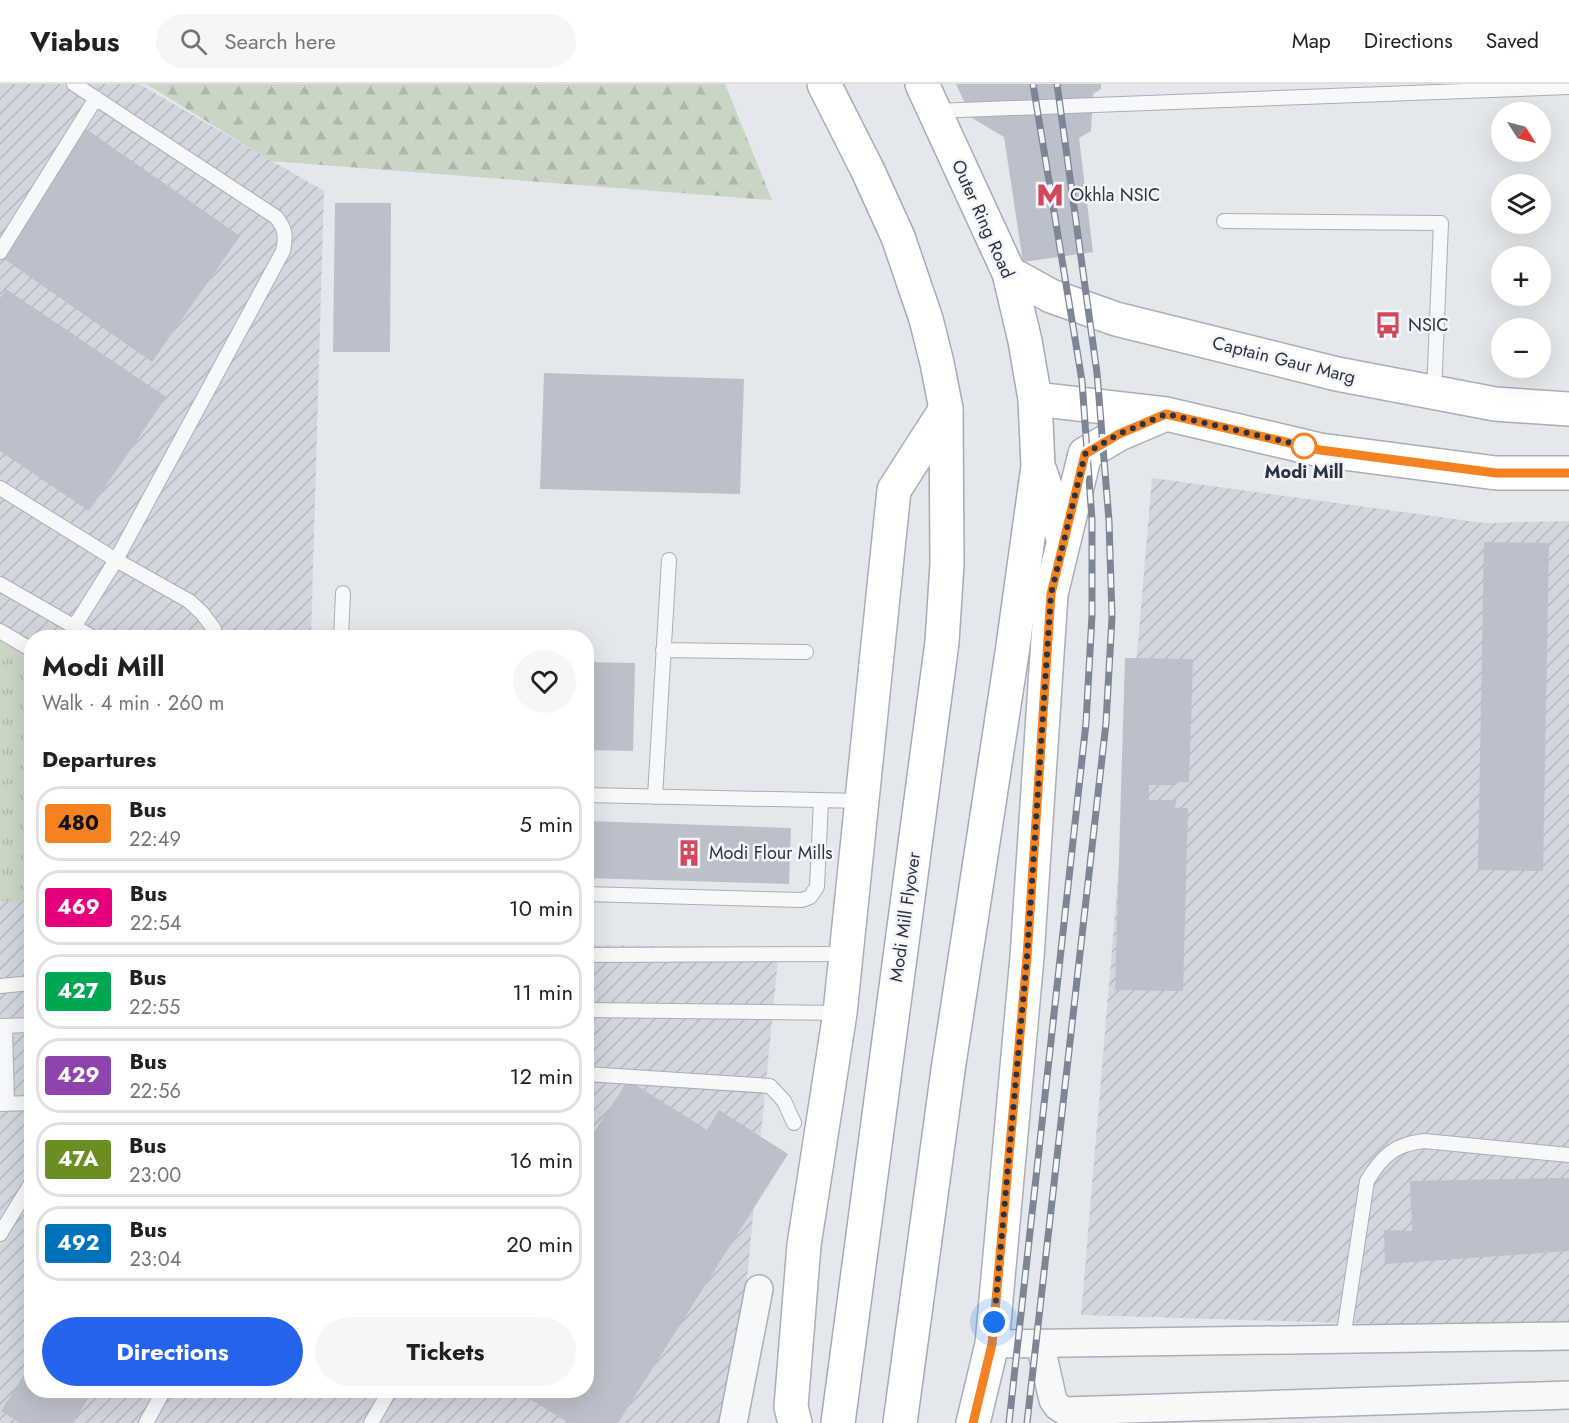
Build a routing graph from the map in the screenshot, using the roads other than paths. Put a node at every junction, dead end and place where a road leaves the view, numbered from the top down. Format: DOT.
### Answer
graph roads {
  1 [pos="74,84"];
  2 [pos="824,84"];
  3 [pos="1569,87"];
  4 [pos="928,97"];
  5 [pos="96,98"];
  6 [pos="1224,221"];
  7 [pos="0,252"];
  8 [pos="1009,273"];
  9 [pos="1434,393"];
  10 [pos="1035,399"];
  11 [pos="946,409"];
  12 [pos="1569,409"];
  13 [pos="1166,414"];
  14 [pos="1038,466"];
  15 [pos="1569,473"];
  16 [pos="0,488"];
  17 [pos="1063,538"];
  18 [pos="116,560"];
  19 [pos="669,561"];
  20 [pos="0,584"];
  21 [pos="344,593"];
  22 [pos="74,627"];
  23 [pos="79,630"];
  24 [pos="214,630"];
  25 [pos="342,630"];
  26 [pos="0,631"];
  27 [pos="24,645"];
  28 [pos="663,650"];
  29 [pos="806,652"];
  30 [pos="594,795"];
  31 [pos="654,797"];
  32 [pos="821,800"];
  33 [pos="861,801"];
  34 [pos="594,894"];
  35 [pos="846,954"];
  36 [pos="594,955"];
  37 [pos="24,984"];
  38 [pos="0,986"];
  39 [pos="594,1010"];
  40 [pos="840,1013"];
  41 [pos="24,1025"];
  42 [pos="3,1026"];
  43 [pos="594,1075"];
  44 [pos="24,1103"];
  45 [pos="3,1104"];
  46 [pos="794,1123"];
  47 [pos="1569,1155"];
  48 [pos="24,1195"];
  49 [pos="0,1234"];
  50 [pos="759,1289"];
  51 [pos="1569,1336"];
  52 [pos="1343,1339"];
  53 [pos="1040,1343"];
  54 [pos="992,1344"];
  55 [pos="1569,1395"];
  56 [pos="160,1398"];
  57 [pos="385,1398"];
  58 [pos="146,1423"];
  59 [pos="371,1423"];
  60 [pos="733,1423"];
  61 [pos="795,1423"];
  62 [pos="838,1423"];
  63 [pos="900,1423"];
  64 [pos="973,1423"];
  1 -- 5 [label="lane"];
  2 -- 11 [label="main road"];
  3 -- 4 [label="lane"];
  4 -- 8 [label="main road, Outer Ring Road"];
  5 -- 7 [label="lane"];
  5 -- 18 [label="lane"];
  6 -- 9 [label="lane"];
  8 -- 9 [label="main road, Captain Gaur Marg"];
  8 -- 10 [label="main road, Outer Ring Road"];
  9 -- 12 [label="main road, Captain Gaur Marg"];
  10 -- 13 [label="main road"];
  10 -- 14 [label="main road, Outer Ring Road"];
  11 -- 33 [label="main road"];
  11 -- 62 [label="main road, Modi Mill Flyover"];
  13 -- 15 [label="main road"];
  13 -- 17 [label="main road"];
  14 -- 17 [label="main road"];
  14 -- 63 [label="main road"];
  16 -- 18 [label="lane"];
  17 -- 54 [label="main road"];
  18 -- 22 [label="lane"];
  18 -- 24 [label="lane"];
  19 -- 28 [label="lane"];
  20 -- 22 [label="lane"];
  21 -- 25 [label="lane"];
  22 -- 23 [label="lane"];
  26 -- 27 [label="lane"];
  28 -- 29 [label="lane"];
  28 -- 31 [label="lane"];
  30 -- 31 [label="lane"];
  31 -- 32 [label="lane"];
  32 -- 33 [label="lane"];
  32 -- 34 [label="lane"];
  33 -- 35 [label="main road"];
  35 -- 36 [label="lane"];
  35 -- 40 [label="main road"];
  37 -- 38 [label="lane"];
  39 -- 40 [label="lane"];
  40 -- 61 [label="main road"];
  41 -- 42 [label="lane"];
  42 -- 45 [label="lane"];
  43 -- 46 [label="lane"];
  44 -- 45 [label="lane"];
  47 -- 52 [label="lane"];
  48 -- 49 [label="lane"];
  50 -- 60 [label="street"];
  51 -- 52 [label="street"];
  52 -- 53 [label="street"];
  53 -- 54 [label="street"];
  53 -- 55 [label="street"];
  54 -- 64 [label="main road"];
  56 -- 58 [label="lane"];
  57 -- 59 [label="lane"];
}
